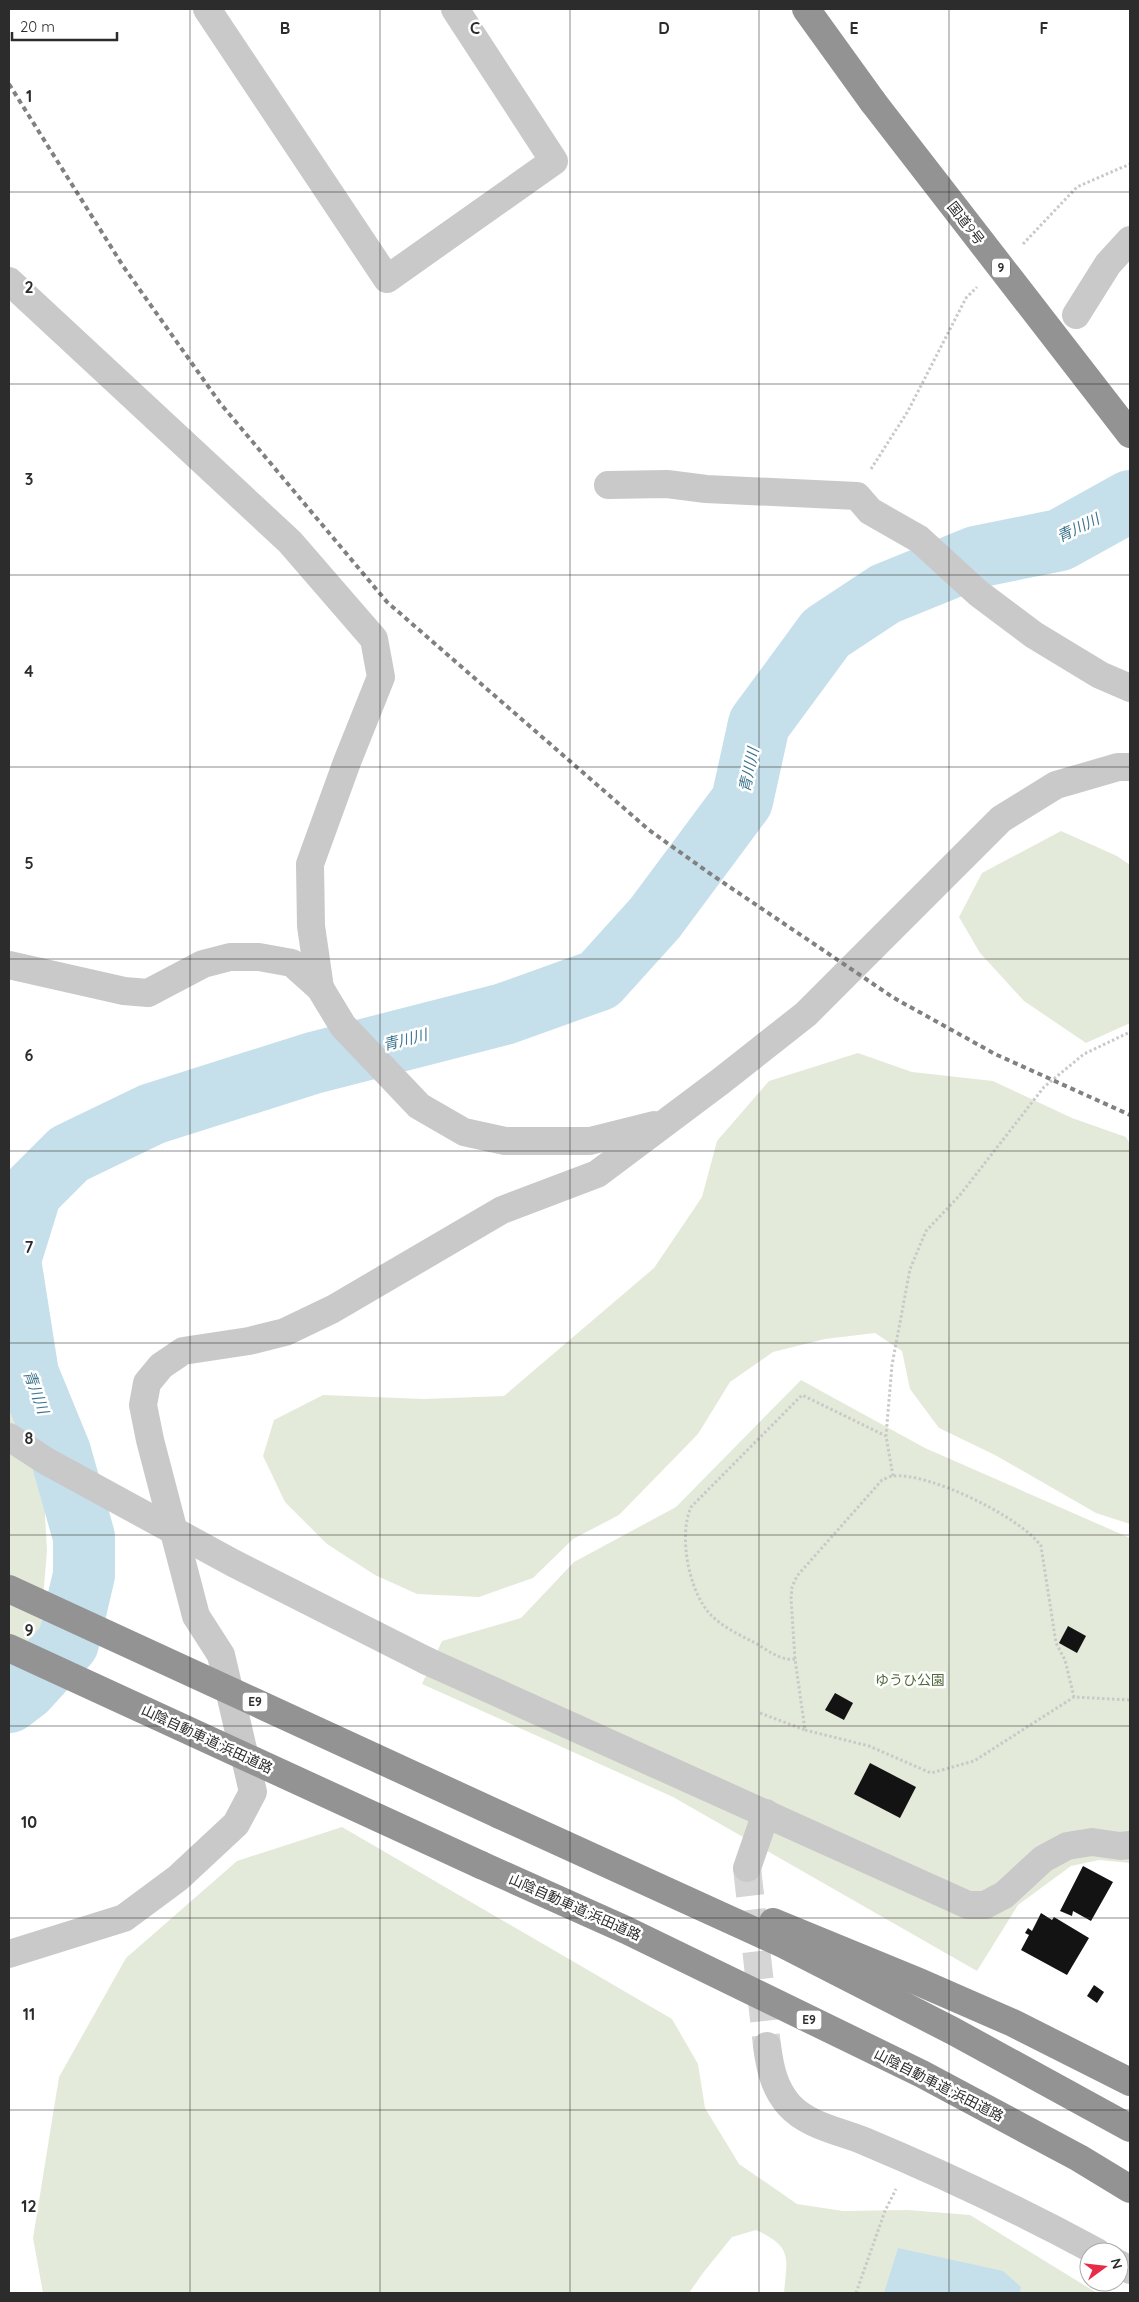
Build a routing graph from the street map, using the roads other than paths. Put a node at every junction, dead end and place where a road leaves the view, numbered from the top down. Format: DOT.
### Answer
graph roads {
  1 [pos="207,9"];
  2 [pos="456,9"];
  3 [pos="806,9"];
  4 [pos="1130,240"];
  5 [pos="9,282"];
  6 [pos="1076,315"];
  7 [pos="1130,434"];
  8 [pos="608,485"];
  9 [pos="1130,688"];
  10 [pos="1130,767"];
  11 [pos="9,965"];
  12 [pos="320,988"];
  13 [pos="663,1123"];
  14 [pos="9,1437"];
  15 [pos="9,1589"];
  16 [pos="9,1648"];
  17 [pos="766,1813"];
  18 [pos="540,1834"];
  19 [pos="1130,1845"];
  20 [pos="747,1868"];
  21 [pos="9,1954"];
  22 [pos="767,2046"];
  23 [pos="1130,2082"];
  24 [pos="1130,2128"];
  25 [pos="1130,2189"];
  26 [pos="1079,2242"];
  1 -- 2 [label="street"];
  3 -- 7 [label="highway, 国道9号 / 9, bridge"];
  4 -- 6 [label="street"];
  5 -- 12 [label="street"];
  8 -- 9 [label="street"];
  10 -- 13 [label="street"];
  11 -- 12 [label="street"];
  12 -- 13 [label="street"];
  13 -- 21 [label="street"];
  14 -- 17 [label="street, bridge"];
  15 -- 18 [label="highway, E9, bridge"];
  16 -- 25 [label="highway, 山陰自動車道;浜田道路 / E9, bridge"];
  17 -- 19 [label="street"];
  17 -- 20 [label="street"];
  18 -- 23 [label="highway"];
  18 -- 24 [label="highway, E9"];
  22 -- 26 [label="street"];
}
